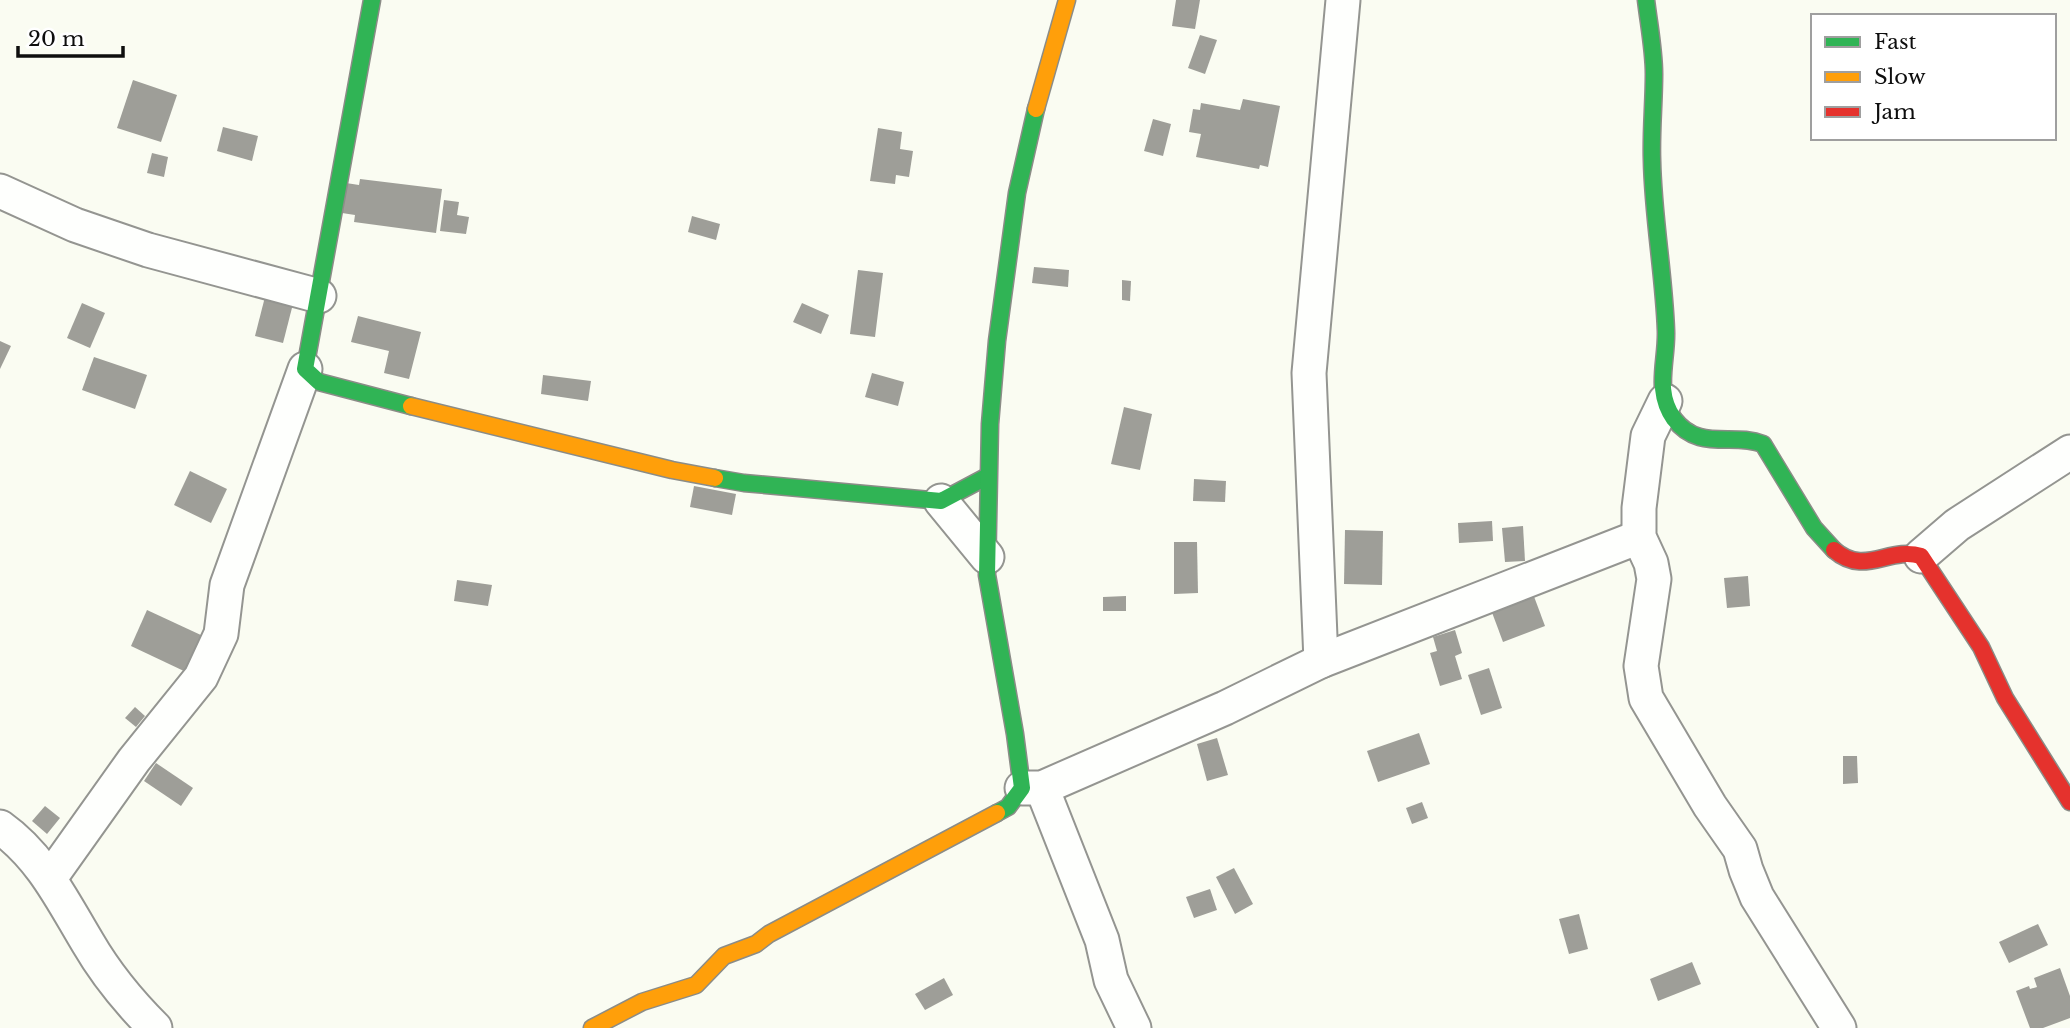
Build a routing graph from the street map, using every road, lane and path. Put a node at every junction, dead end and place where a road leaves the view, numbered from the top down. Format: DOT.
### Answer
graph roads {
  1 [pos="372,0"];
  2 [pos="1067,0"];
  3 [pos="1343,0"];
  4 [pos="1646,0"];
  5 [pos="0,191"];
  6 [pos="318,296"];
  7 [pos="305,369"];
  8 [pos="1665,401"];
  9 [pos="2070,452"];
  10 [pos="988,475"];
  11 [pos="941,501"];
  12 [pos="1639,537"];
  13 [pos="1921,556"];
  14 [pos="987,557"];
  15 [pos="1321,661"];
  16 [pos="1032,788"];
  17 [pos="2070,802"];
  18 [pos="0,827"];
  19 [pos="50,878"];
  20 [pos="155,1028"];
  21 [pos="592,1028"];
  22 [pos="1134,1028"];
  23 [pos="1839,1028"];
  1 -- 6 [label="street"];
  2 -- 10 [label="street"];
  3 -- 15 [label="street"];
  4 -- 8 [label="street"];
  5 -- 6 [label="street"];
  6 -- 7 [label="street"];
  7 -- 11 [label="street"];
  7 -- 19 [label="street"];
  8 -- 12 [label="street"];
  8 -- 13 [label="street"];
  9 -- 13 [label="street"];
  10 -- 11 [label="street"];
  10 -- 14 [label="street"];
  11 -- 14 [label="street"];
  12 -- 15 [label="street"];
  12 -- 23 [label="street"];
  13 -- 17 [label="street"];
  14 -- 16 [label="street"];
  15 -- 16 [label="street"];
  16 -- 21 [label="street"];
  16 -- 22 [label="street"];
  18 -- 19 [label="street"];
  19 -- 20 [label="street"];
}
